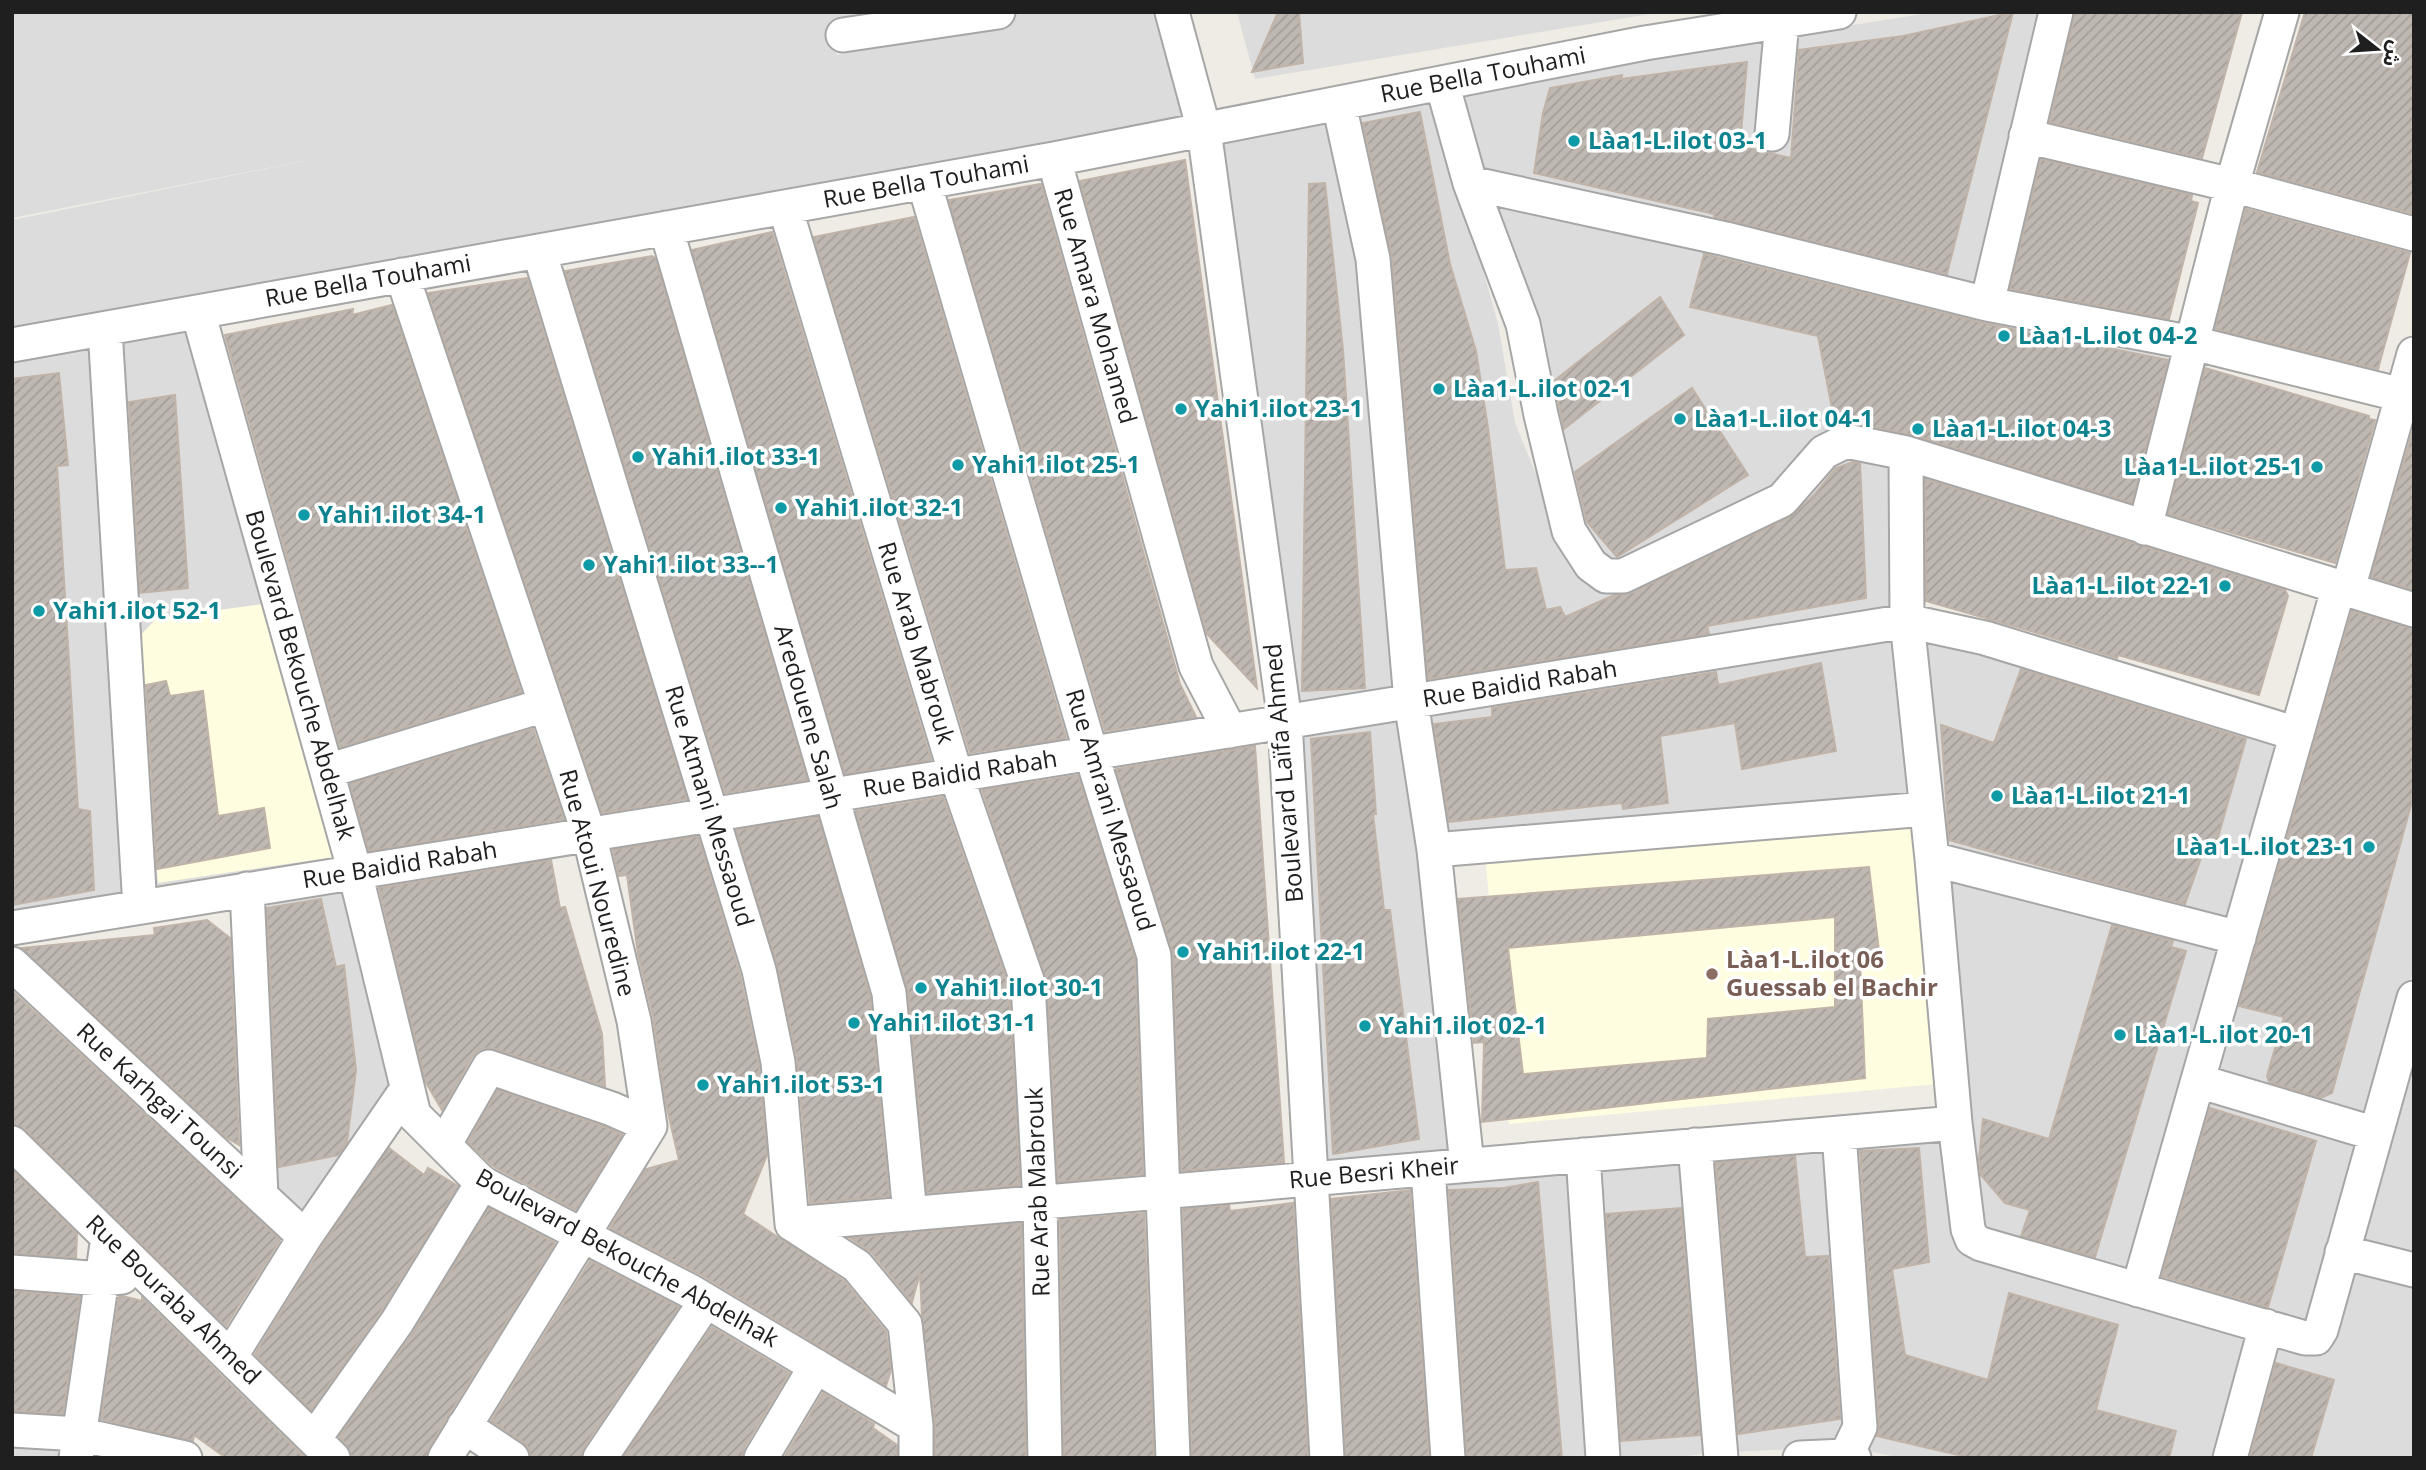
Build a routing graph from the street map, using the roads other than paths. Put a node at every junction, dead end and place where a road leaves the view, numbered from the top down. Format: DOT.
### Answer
graph roads {
  1 [pos="998,12"];
  2 [pos="1172,12"];
  3 [pos="1658,12"];
  4 [pos="1839,12"];
  5 [pos="2056,12"];
  6 [pos="2282,12"];
  7 [pos="1782,21"];
  8 [pos="843,35"];
  9 [pos="1645,43"];
  10 [pos="1442,83"];
  11 [pos="1339,104"];
  12 [pos="1204,130"];
  13 [pos="1772,134"];
  14 [pos="2026,136"];
  15 [pos="1054,159"];
  16 [pos="923,182"];
  17 [pos="1470,183"];
  18 [pos="2232,185"];
  19 [pos="785,207"];
  20 [pos="666,228"];
  21 [pos="2414,234"];
  22 [pos="539,251"];
  23 [pos="402,275"];
  24 [pos="1987,304"];
  25 [pos="198,312"];
  26 [pos="105,329"];
  27 [pos="2193,343"];
  28 [pos="12,345"];
  29 [pos="2414,354"];
  30 [pos="2408,396"];
  31 [pos="1906,453"];
  32 [pos="2145,528"];
  33 [pos="2344,587"];
  34 [pos="2414,610"];
  35 [pos="1907,621"];
  36 [pos="1411,701"];
  37 [pos="545,705"];
  38 [pos="1285,722"];
  39 [pos="1230,731"];
  40 [pos="2297,734"];
  41 [pos="1091,753"];
  42 [pos="327,771"];
  43 [pos="956,775"];
  44 [pos="831,795"];
  45 [pos="1926,809"];
  46 [pos="712,814"];
  47 [pos="589,834"];
  48 [pos="1434,850"];
  49 [pos="1932,859"];
  50 [pos="355,872"];
  51 [pos="247,890"];
  52 [pos="140,907"];
  53 [pos="12,928"];
  54 [pos="2239,938"];
  55 [pos="12,964"];
  56 [pos="2413,1004"];
  57 [pos="2198,1081"];
  58 [pos="407,1089"];
  59 [pos="1955,1123"];
  60 [pos="650,1126"];
  61 [pos="1839,1133"];
  62 [pos="2376,1134"];
  63 [pos="12,1143"];
  64 [pos="444,1144"];
  65 [pos="1695,1145"];
  66 [pos="1583,1155"];
  67 [pos="1467,1165"];
  68 [pos="1428,1169"];
  69 [pos="1310,1179"];
  70 [pos="482,1183"];
  71 [pos="1164,1192"];
  72 [pos="261,1196"];
  73 [pos="1040,1202"];
  74 [pos="910,1213"];
  75 [pos="792,1224"];
  76 [pos="583,1233"];
  77 [pos="108,1237"];
  78 [pos="305,1237"];
  79 [pos="2342,1252"];
  80 [pos="2414,1270"];
  81 [pos="12,1272"];
  82 [pos="145,1274"];
  83 [pos="102,1279"];
  84 [pos="2138,1290"];
  85 [pos="706,1301"];
  86 [pos="2266,1326"];
  87 [pos="230,1357"];
  88 [pos="816,1366"];
  89 [pos="464,1426"];
  90 [pos="12,1430"];
  91 [pos="916,1442"];
  92 [pos="78,1446"];
  93 [pos="323,1448"];
  94 [pos="1848,1457"];
  95 [pos="185,1458"];
  96 [pos="445,1458"];
  97 [pos="512,1458"];
  98 [pos="600,1458"];
  99 [pos="761,1458"];
  100 [pos="1045,1458"];
  101 [pos="1173,1458"];
  102 [pos="1327,1458"];
  103 [pos="1448,1458"];
  104 [pos="1603,1458"];
  105 [pos="1721,1458"];
  106 [pos="1800,1458"];
  107 [pos="2230,1458"];
  1 -- 8 [label="street"];
  2 -- 12 [label="street, Boulevard Laïfa Ahmed"];
  3 -- 9 [label="street"];
  4 -- 7 [label="street, Rue Bella Touhami"];
  5 -- 14 [label="street"];
  6 -- 18 [label="street"];
  7 -- 9 [label="street, Rue Bella Touhami"];
  7 -- 13 [label="street"];
  9 -- 10 [label="street, Rue Bella Touhami"];
  10 -- 11 [label="street, Rue Bella Touhami"];
  10 -- 17 [label="street"];
  11 -- 12 [label="street, Rue Bella Touhami"];
  11 -- 36 [label="street"];
  12 -- 15 [label="street, Rue Bella Touhami"];
  12 -- 38 [label="street, Boulevard Laïfa Ahmed"];
  14 -- 18 [label="street"];
  14 -- 24 [label="street"];
  15 -- 16 [label="street, Rue Bella Touhami"];
  15 -- 39 [label="street, Rue Amara Mohamed"];
  16 -- 19 [label="street, Rue Bella Touhami"];
  16 -- 41 [label="street, Rue Amrani Messaoud"];
  17 -- 24 [label="street"];
  17 -- 31 [label="street"];
  18 -- 21 [label="street"];
  18 -- 27 [label="street"];
  19 -- 20 [label="street, Rue Bella Touhami"];
  19 -- 43 [label="street, Rue Arab Mabrouk"];
  20 -- 22 [label="street, Rue Bella Touhami"];
  20 -- 44 [label="street, Aredouene Salah"];
  22 -- 23 [label="street, Rue Bella Touhami"];
  22 -- 46 [label="street, Rue Atmani Messaoud"];
  23 -- 25 [label="street, Rue Bella Touhami"];
  23 -- 37 [label="street, Rue Atoui Nouredine"];
  24 -- 27 [label="street"];
  25 -- 26 [label="street, Rue Bella Touhami"];
  25 -- 42 [label="street, Boulevard Bekouche Abdelhak"];
  26 -- 28 [label="street, Rue Bella Touhami"];
  26 -- 52 [label="street"];
  27 -- 30 [label="street"];
  27 -- 32 [label="street"];
  29 -- 30 [label="street"];
  30 -- 33 [label="street"];
  31 -- 32 [label="street"];
  31 -- 35 [label="street"];
  32 -- 33 [label="street"];
  33 -- 34 [label="street"];
  33 -- 40 [label="street"];
  35 -- 36 [label="street, Rue Baidid Rabah"];
  35 -- 40 [label="street"];
  35 -- 45 [label="street"];
  36 -- 38 [label="street, Rue Baidid Rabah"];
  36 -- 48 [label="street"];
  37 -- 42 [label="street"];
  37 -- 47 [label="street, Rue Atoui Nouredine"];
  38 -- 39 [label="street, Rue Baidid Rabah"];
  38 -- 69 [label="street, Boulevard Laïfa Ahmed"];
  39 -- 41 [label="street, Rue Baidid Rabah"];
  40 -- 54 [label="street"];
  41 -- 43 [label="street, Rue Baidid Rabah"];
  41 -- 71 [label="street, Rue Amrani Messaoud"];
  42 -- 50 [label="street, Boulevard Bekouche Abdelhak"];
  43 -- 44 [label="street, Rue Baidid Rabah"];
  43 -- 73 [label="street, Rue Arab Mabrouk"];
  44 -- 46 [label="street, Rue Baidid Rabah"];
  44 -- 74 [label="street, Aredouene Salah"];
  45 -- 48 [label="street"];
  45 -- 49 [label="street"];
  46 -- 47 [label="street, Rue Baidid Rabah"];
  46 -- 75 [label="street, Rue Atmani Messaoud"];
  47 -- 50 [label="street, Rue Baidid Rabah"];
  47 -- 60 [label="street, Rue Atoui Nouredine"];
  48 -- 67 [label="street"];
  49 -- 54 [label="street"];
  49 -- 59 [label="street"];
  50 -- 51 [label="street, Rue Baidid Rabah"];
  50 -- 58 [label="street, Boulevard Bekouche Abdelhak"];
  51 -- 52 [label="street, Rue Baidid Rabah"];
  51 -- 72 [label="street"];
  52 -- 53 [label="street, Rue Baidid Rabah"];
  54 -- 57 [label="street"];
  55 -- 72 [label="street, Rue Karhgai Tounsi"];
  56 -- 62 [label="street"];
  57 -- 62 [label="street"];
  57 -- 84 [label="street"];
  58 -- 64 [label="street, Boulevard Bekouche Abdelhak"];
  58 -- 78 [label="street"];
  59 -- 61 [label="street, Rue Besri Kheir"];
  59 -- 84 [label="street"];
  60 -- 64 [label="street"];
  60 -- 76 [label="street"];
  61 -- 65 [label="street, Rue Besri Kheir"];
  61 -- 94 [label="street"];
  62 -- 79 [label="street"];
  63 -- 77 [label="street, Rue Bouraba Ahmed"];
  64 -- 70 [label="street, Boulevard Bekouche Abdelhak"];
  65 -- 66 [label="street, Rue Besri Kheir"];
  65 -- 105 [label="street"];
  66 -- 67 [label="street, Rue Besri Kheir"];
  66 -- 104 [label="street"];
  67 -- 68 [label="street, Rue Besri Kheir"];
  68 -- 69 [label="street, Rue Besri Kheir"];
  68 -- 103 [label="street"];
  69 -- 71 [label="street, Rue Besri Kheir"];
  69 -- 102 [label="street, Boulevard Laïfa Ahmed"];
  70 -- 76 [label="street, Boulevard Bekouche Abdelhak"];
  70 -- 93 [label="street"];
  71 -- 73 [label="street, Rue Besri Kheir"];
  71 -- 101 [label="street, Rue Amrani Messaoud"];
  72 -- 78 [label="street, Rue Karhgai Tounsi"];
  73 -- 74 [label="street, Rue Besri Kheir"];
  73 -- 100 [label="street, Rue Arab Mabrouk"];
  74 -- 75 [label="street, Rue Besri Kheir"];
  75 -- 91 [label="street"];
  76 -- 85 [label="street, Boulevard Bekouche Abdelhak"];
  76 -- 89 [label="street"];
  77 -- 82 [label="street, Rue Bouraba Ahmed"];
  77 -- 83 [label="street"];
  78 -- 87 [label="street"];
  79 -- 80 [label="street"];
  79 -- 86 [label="street"];
  81 -- 83 [label="street"];
  82 -- 83 [label="street"];
  82 -- 87 [label="street, Rue Bouraba Ahmed"];
  83 -- 92 [label="street"];
  84 -- 86 [label="street"];
  85 -- 88 [label="street, Boulevard Bekouche Abdelhak"];
  85 -- 98 [label="street"];
  86 -- 107 [label="street"];
  87 -- 93 [label="street, Rue Bouraba Ahmed"];
  88 -- 91 [label="street, Boulevard Bekouche Abdelhak"];
  88 -- 99 [label="street"];
  89 -- 96 [label="street"];
  89 -- 97 [label="street"];
  90 -- 92 [label="street"];
  92 -- 95 [label="street"];
  94 -- 106 [label="street"];
}
